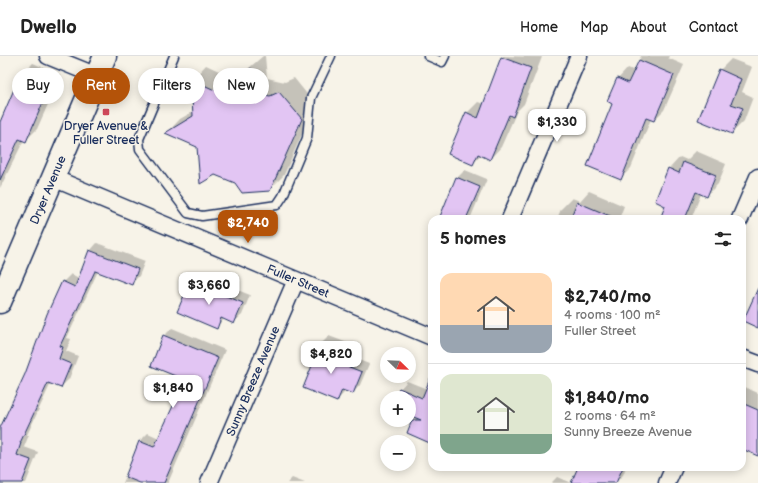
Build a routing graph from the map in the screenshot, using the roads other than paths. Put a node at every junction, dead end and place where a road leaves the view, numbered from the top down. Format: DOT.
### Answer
graph roads {
  1 [pos="48,56"];
  2 [pos="106,56"];
  3 [pos="174,56"];
  4 [pos="331,56"];
  5 [pos="428,56"];
  6 [pos="445,56"];
  7 [pos="579,56"];
  8 [pos="77,68"];
  9 [pos="101,68"];
  10 [pos="85,104"];
  11 [pos="758,177"];
  12 [pos="54,178"];
  13 [pos="512,215"];
  14 [pos="742,215"];
  15 [pos="296,280"];
  16 [pos="0,302"];
  17 [pos="428,335"];
  18 [pos="746,360"];
  19 [pos="758,364"];
  20 [pos="672,471"];
  21 [pos="209,483"];
  22 [pos="667,483"];
  1 -- 8 [label="street"];
  2 -- 9 [label="street, Dryer Avenue"];
  3 -- 4 [label="lane"];
  5 -- 6 [label="lane"];
  7 -- 13 [label="street"];
  10 -- 12 [label="street, Dryer Avenue"];
  11 -- 14 [label="street"];
  12 -- 15 [label="street, Fuller Street"];
  12 -- 16 [label="street, Dryer Avenue"];
  15 -- 17 [label="street, Fuller Street"];
  15 -- 21 [label="street, Sunny Breeze Avenue"];
  18 -- 19 [label="street"];
  20 -- 22 [label="street"];
}
